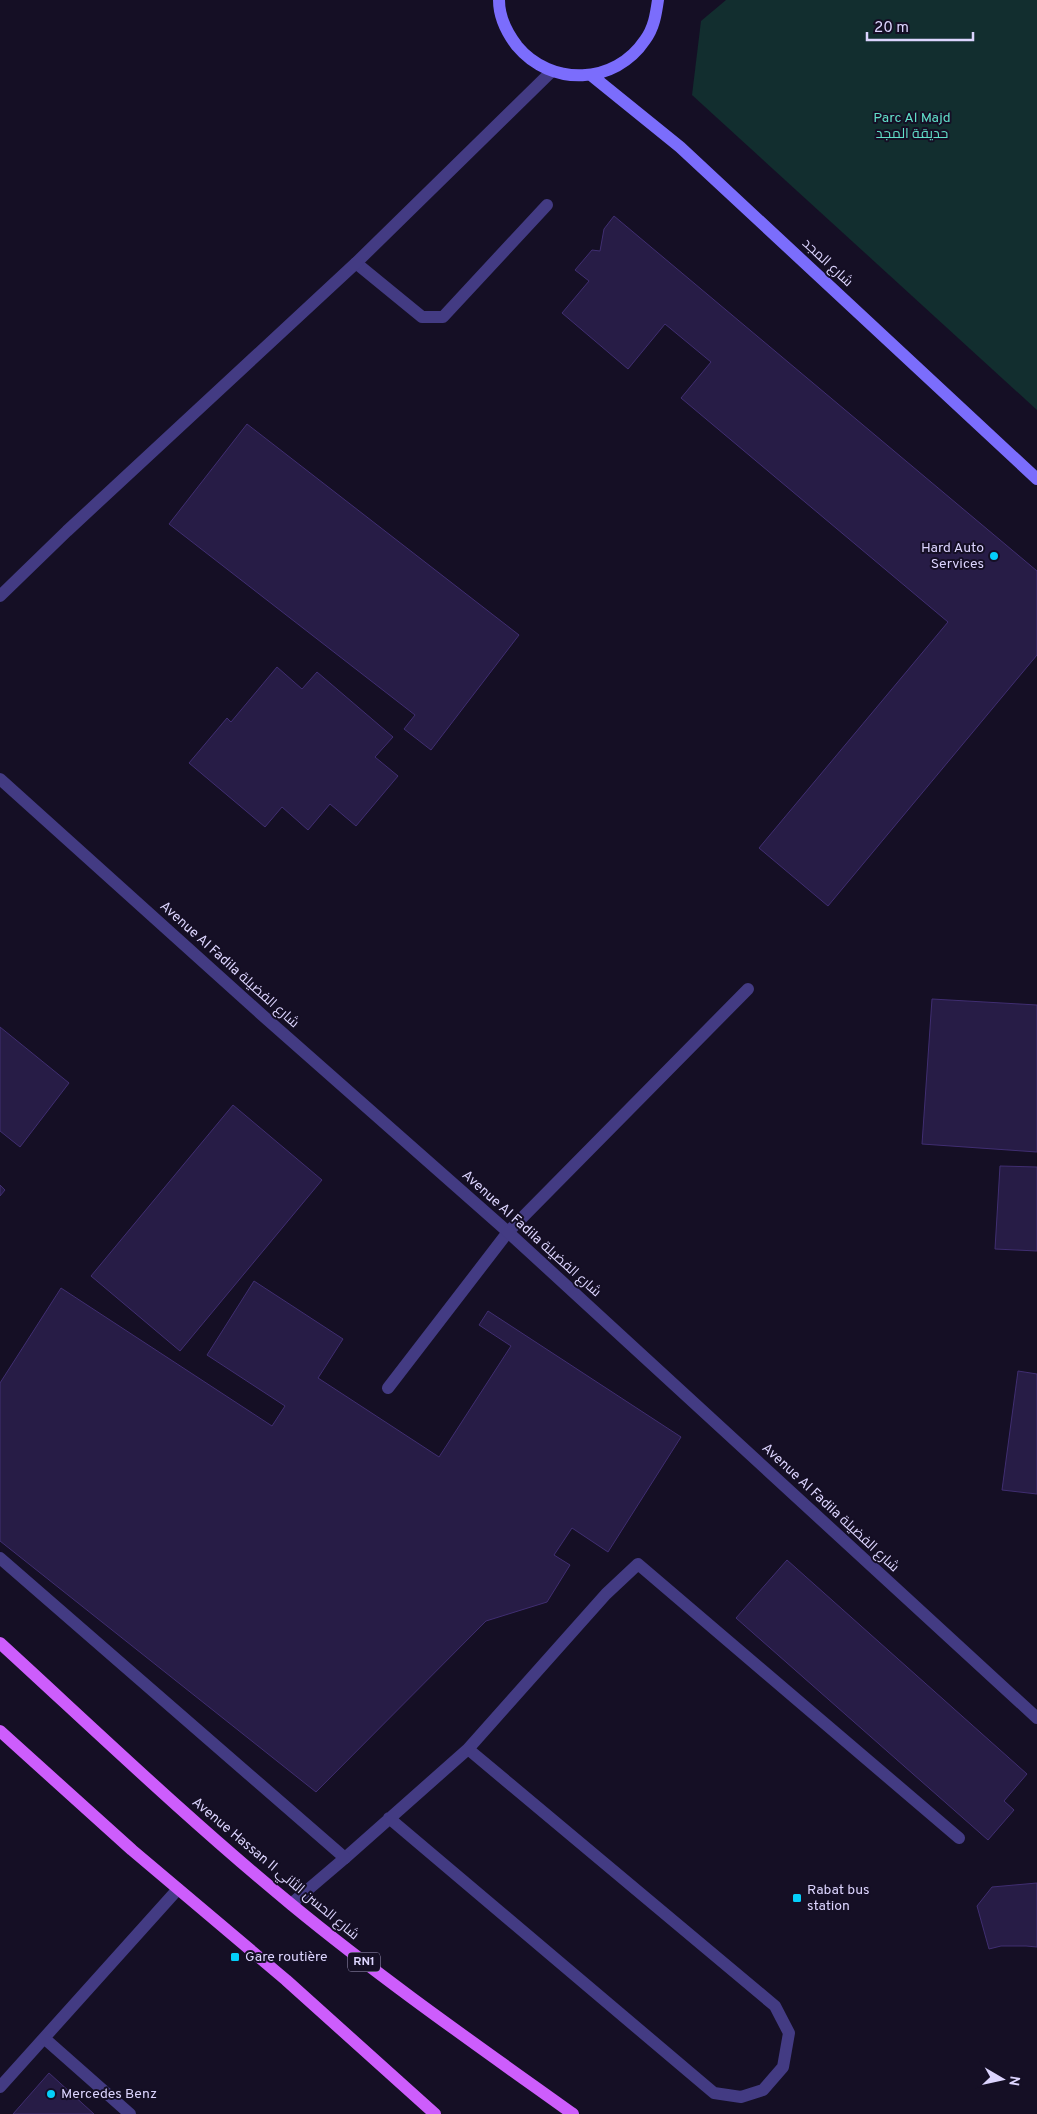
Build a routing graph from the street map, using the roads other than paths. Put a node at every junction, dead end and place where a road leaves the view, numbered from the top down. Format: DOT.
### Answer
graph roads {
  1 [pos="658,0"];
  2 [pos="496,3"];
  3 [pos="551,72"];
  4 [pos="591,76"];
  5 [pos="547,205"];
  6 [pos="356,263"];
  7 [pos="1037,479"];
  8 [pos="0,596"];
  9 [pos="0,779"];
  10 [pos="748,989"];
  11 [pos="508,1232"];
  12 [pos="388,1388"];
  13 [pos="0,1558"];
  14 [pos="0,1643"];
  15 [pos="1037,1718"];
  16 [pos="0,1731"];
  17 [pos="468,1749"];
  18 [pos="389,1818"];
  19 [pos="959,1838"];
  20 [pos="345,1858"];
  21 [pos="178,1889"];
  22 [pos="291,1904"];
  23 [pos="44,2038"];
  24 [pos="0,2087"];
  25 [pos="130,2114"];
  26 [pos="435,2114"];
  27 [pos="573,2114"];
  1 -- 4 [label="main road"];
  2 -- 3 [label="main road"];
  3 -- 4 [label="main road"];
  3 -- 6 [label="street"];
  4 -- 7 [label="main road, شارع المجد"];
  5 -- 6 [label="street"];
  6 -- 8 [label="street"];
  9 -- 11 [label="street, Avenue Al Fadila شارع الفضيلة"];
  10 -- 11 [label="street"];
  11 -- 12 [label="street"];
  11 -- 15 [label="street, Avenue Al Fadila شارع الفضيلة"];
  13 -- 20 [label="street"];
  14 -- 22 [label="main road, Avenue Hassan II شارع الحسن الثاني / RN1"];
  16 -- 21 [label="main road"];
  17 -- 18 [label="street"];
  17 -- 18 [label="street"];
  17 -- 19 [label="street"];
  18 -- 20 [label="street"];
  20 -- 22 [label="street"];
  21 -- 23 [label="street"];
  21 -- 26 [label="main road"];
  22 -- 27 [label="main road, Avenue Hassan II شارع الحسن الثاني / RN1"];
  23 -- 24 [label="street"];
  23 -- 25 [label="street"];
}
